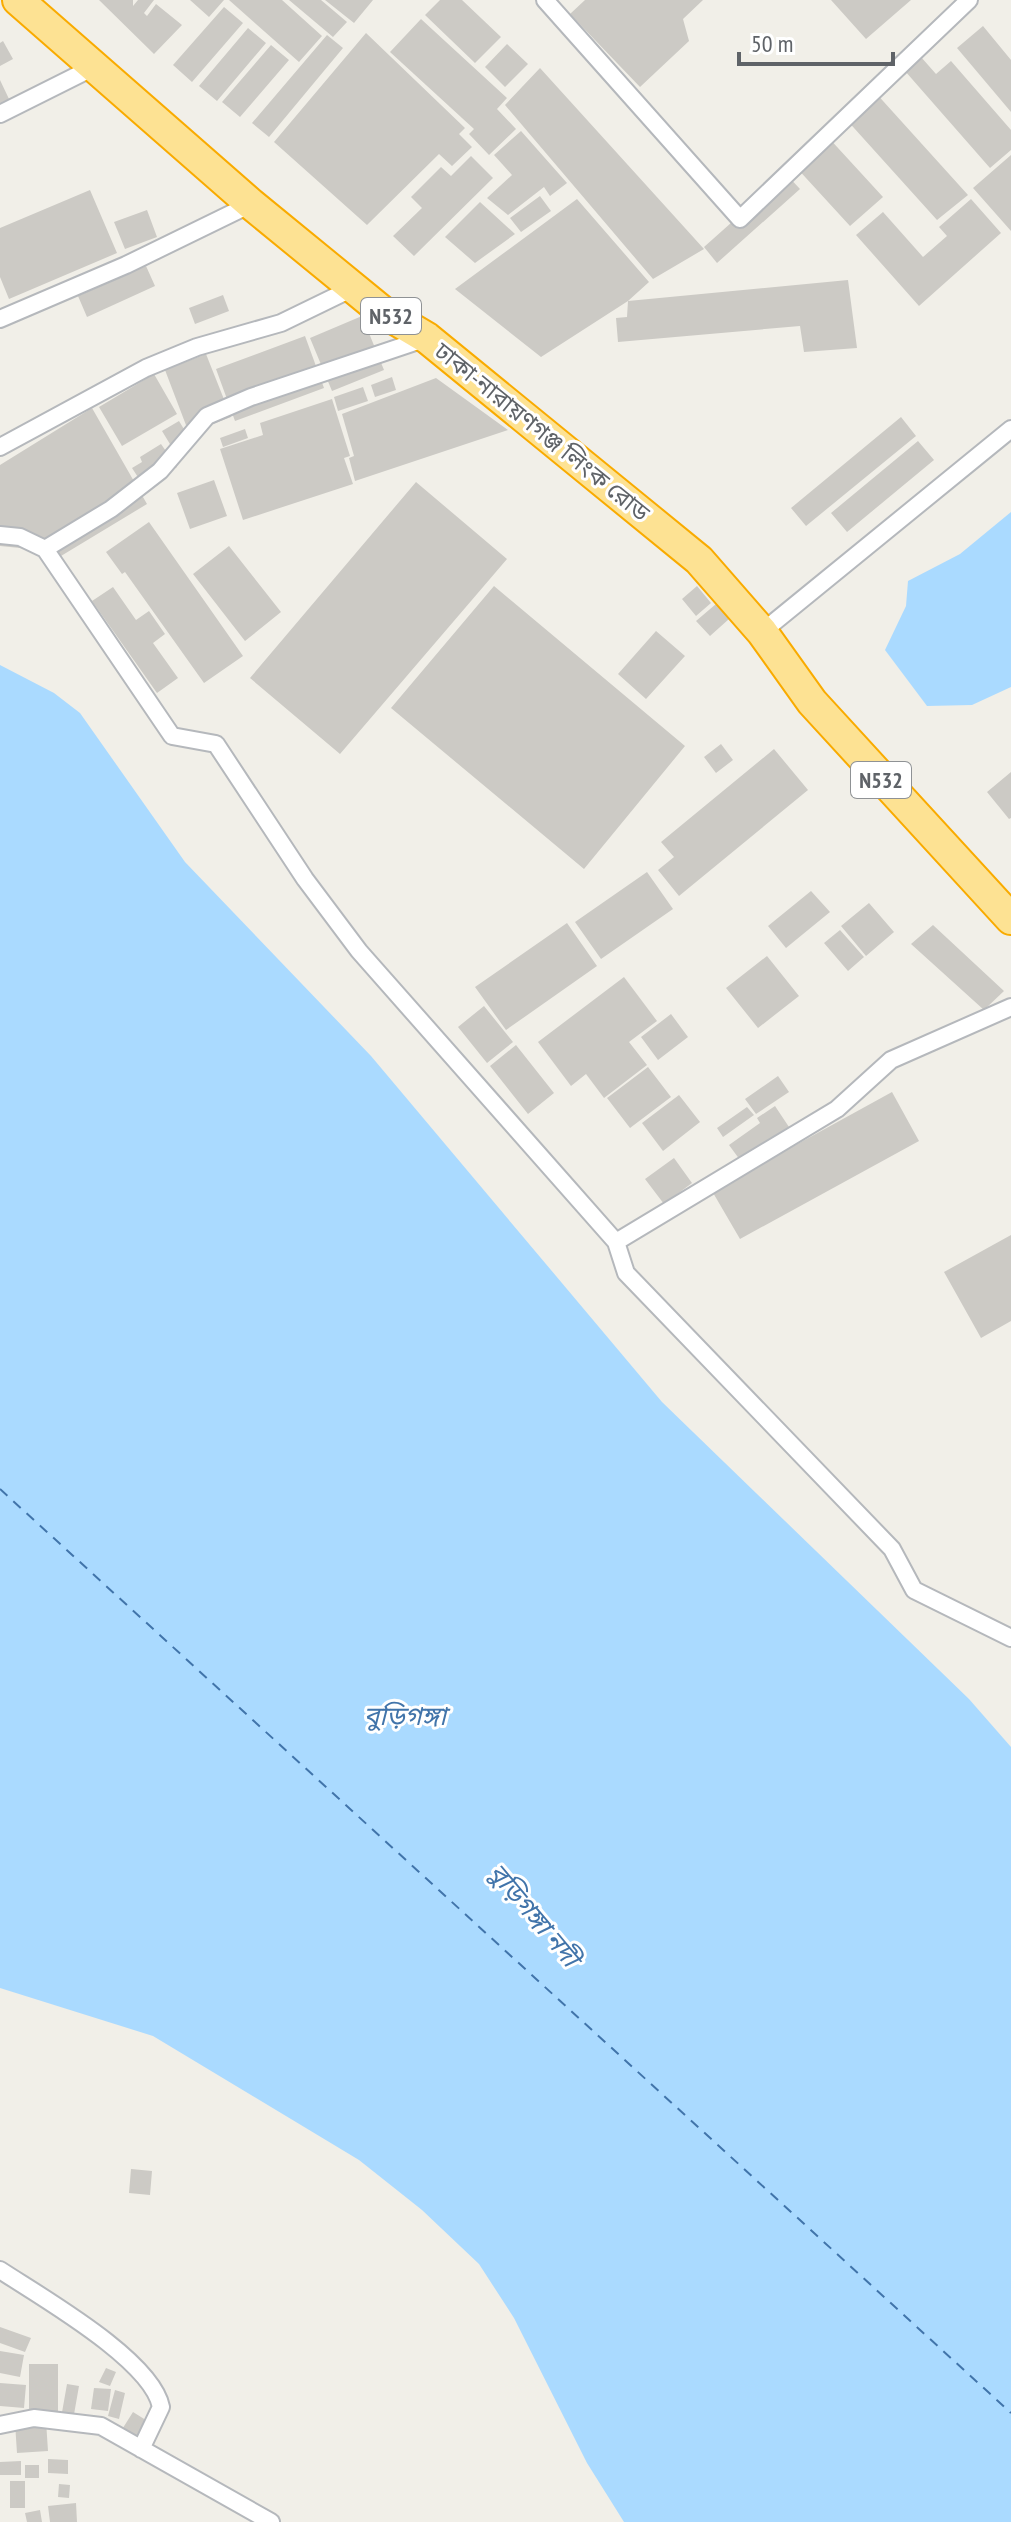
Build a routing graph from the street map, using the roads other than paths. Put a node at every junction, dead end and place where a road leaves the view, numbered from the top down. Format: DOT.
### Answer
graph roads {
  1 [pos="18,0"];
  2 [pos="545,0"];
  3 [pos="969,0"];
  4 [pos="94,67"];
  5 [pos="0,114"];
  6 [pos="251,204"];
  7 [pos="353,288"];
  8 [pos="0,319"];
  9 [pos="427,338"];
  10 [pos="1011,429"];
  11 [pos="0,447"];
  12 [pos="0,535"];
  13 [pos="45,549"];
  14 [pos="762,632"];
  15 [pos="1011,919"];
  16 [pos="1011,1007"];
  17 [pos="616,1242"];
  18 [pos="1011,1638"];
  19 [pos="0,2270"];
  20 [pos="0,2425"];
  21 [pos="141,2449"];
  22 [pos="271,2522"];
  1 -- 4 [label="highway, ঢাকা-নারায়ণগঞ্জ লিংক রোড / N532"];
  2 -- 3 [label="street"];
  4 -- 5 [label="street"];
  4 -- 6 [label="highway, ঢাকা-নারায়ণগঞ্জ লিংক রোড / N532"];
  6 -- 7 [label="highway, ঢাকা-নারায়ণগঞ্জ লিংক রোড / N532"];
  6 -- 8 [label="street"];
  7 -- 9 [label="highway, ঢাকা-নারায়ণগঞ্জ লিংক রোড / N532"];
  7 -- 11 [label="street"];
  9 -- 13 [label="street"];
  9 -- 14 [label="highway, ঢাকা-নারায়ণগঞ্জ লিংক রোড / N532"];
  10 -- 14 [label="street"];
  12 -- 13 [label="street"];
  13 -- 17 [label="street"];
  14 -- 15 [label="highway, ঢাকা-নারায়ণগঞ্জ লিংক রোড / N532"];
  16 -- 17 [label="street"];
  17 -- 18 [label="street"];
  19 -- 21 [label="street"];
  20 -- 21 [label="street"];
  21 -- 22 [label="street"];
}
